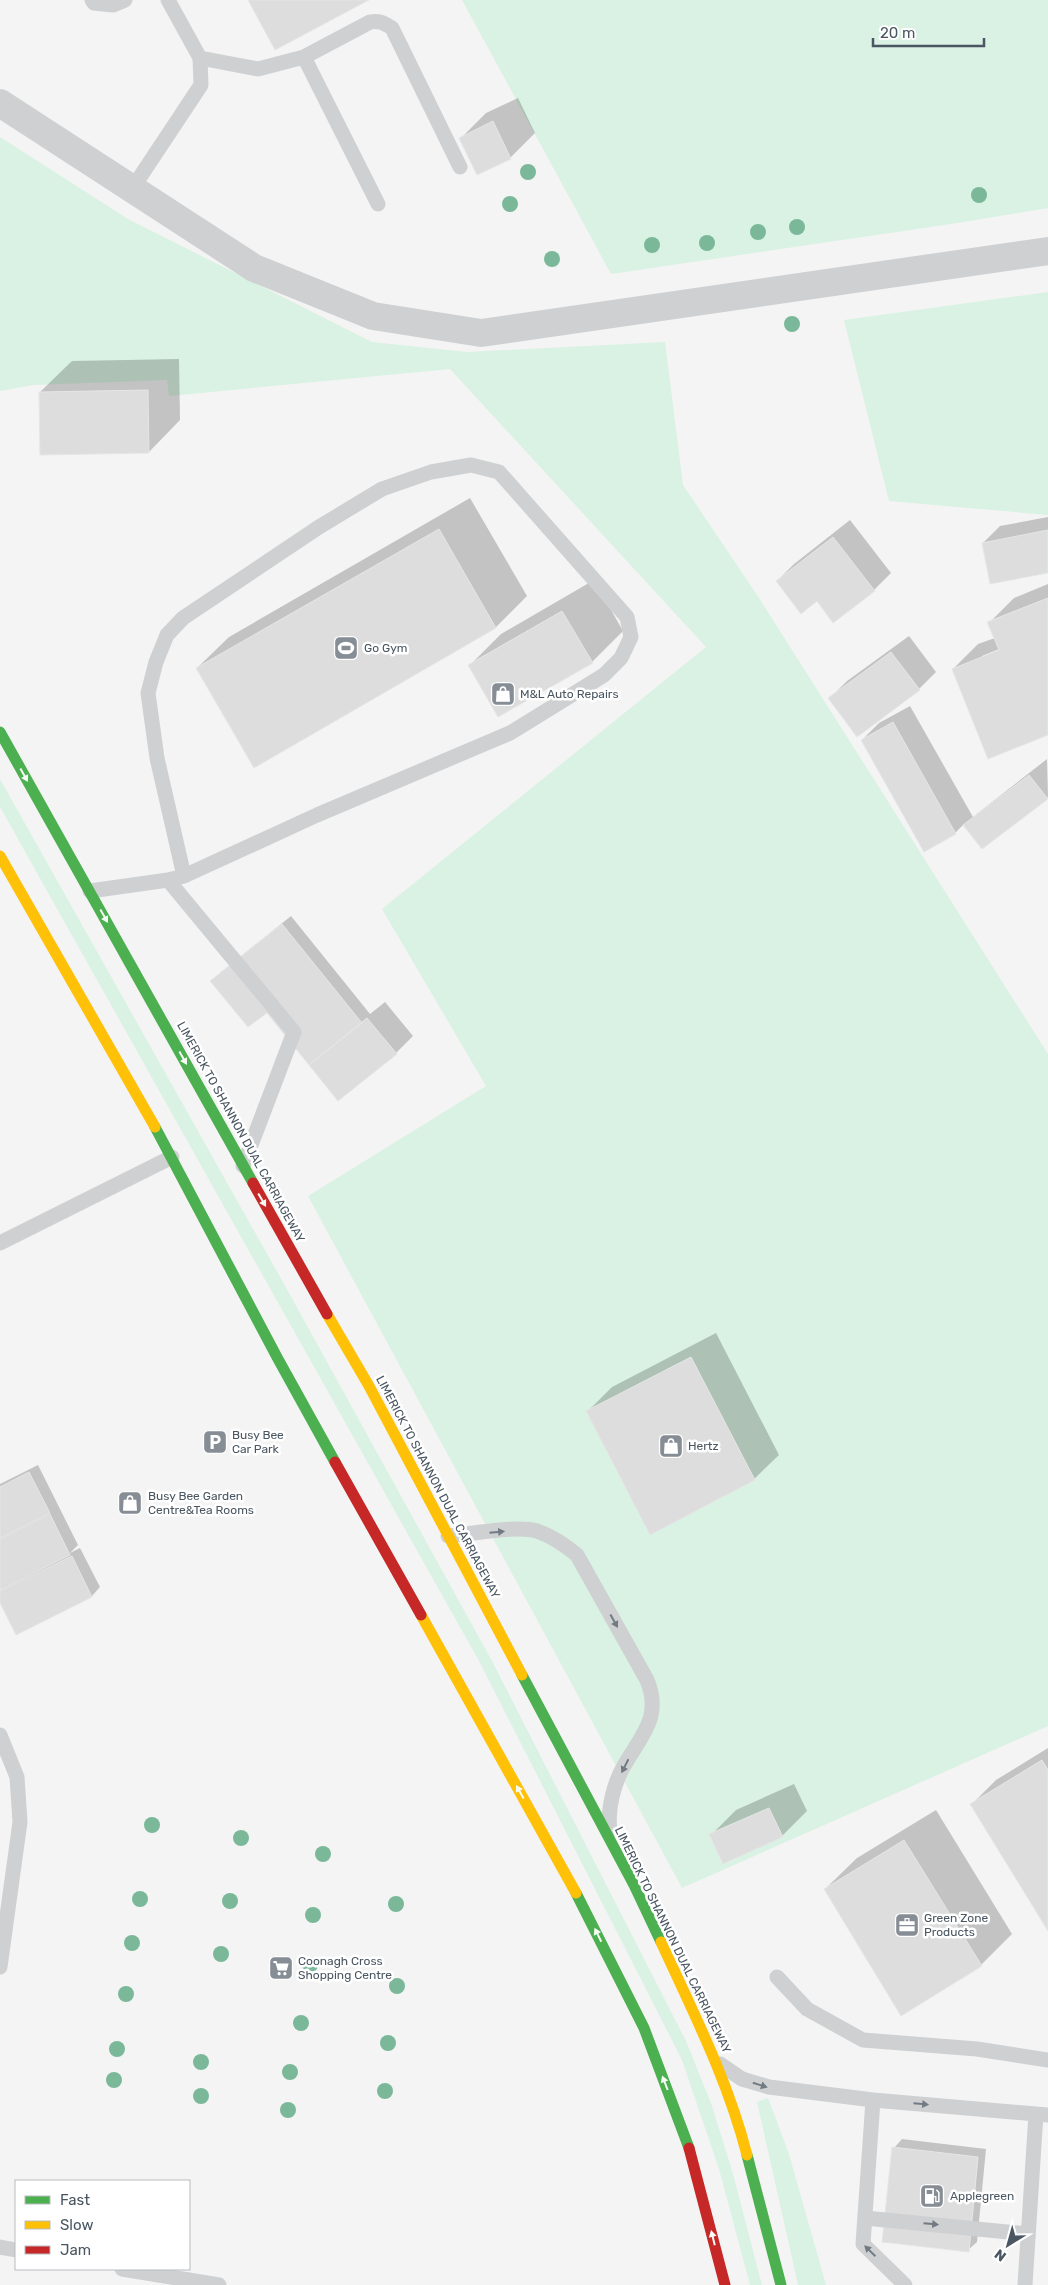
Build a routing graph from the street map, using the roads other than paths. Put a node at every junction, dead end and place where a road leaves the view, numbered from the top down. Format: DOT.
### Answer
graph roads {
  1 [pos="92,0"];
  2 [pos="125,0"];
  3 [pos="168,0"];
  4 [pos="304,57"];
  5 [pos="200,58"];
  6 [pos="0,103"];
  7 [pos="460,167"];
  8 [pos="132,189"];
  9 [pos="378,204"];
  10 [pos="1048,250"];
  11 [pos="0,732"];
  12 [pos="0,856"];
  13 [pos="184,876"];
  14 [pos="168,880"];
  15 [pos="90,891"];
  16 [pos="172,1156"];
  17 [pos="243,1166"];
  18 [pos="0,1243"];
  19 [pos="448,1536"];
  20 [pos="0,1735"];
  21 [pos="612,1844"];
  22 [pos="0,1967"];
  23 [pos="777,1977"];
  24 [pos="1048,2060"];
  25 [pos="717,2062"];
  26 [pos="873,2100"];
  27 [pos="1042,2115"];
  28 [pos="865,2218"];
  29 [pos="1028,2234"];
  30 [pos="0,2247"];
  31 [pos="15,2250"];
  32 [pos="128,2270"];
  33 [pos="219,2285"];
  34 [pos="725,2285"];
  35 [pos="781,2285"];
  36 [pos="905,2285"];
  37 [pos="1025,2285"];
  1 -- 2 [label="lane"];
  3 -- 5 [label="lane"];
  4 -- 5 [label="lane"];
  4 -- 7 [label="lane"];
  4 -- 9 [label="lane"];
  5 -- 8 [label="lane"];
  6 -- 8 [label="street"];
  8 -- 10 [label="street"];
  11 -- 15 [label="main road, LIMERICK TO SHANNON DUAL CARRIAGEWAY, one-way"];
  12 -- 16 [label="main road"];
  13 -- 13 [label="lane"];
  13 -- 14 [label="lane"];
  14 -- 15 [label="lane"];
  14 -- 17 [label="lane"];
  15 -- 17 [label="main road, LIMERICK TO SHANNON DUAL CARRIAGEWAY, one-way"];
  16 -- 18 [label="lane"];
  34 -- 16 [label="main road, one-way"];
  17 -- 19 [label="main road, LIMERICK TO SHANNON DUAL CARRIAGEWAY, one-way"];
  19 -- 21 [label="main road, LIMERICK TO SHANNON DUAL CARRIAGEWAY"];
  19 -- 21 [label="lane, one-way"];
  20 -- 22 [label="lane"];
  21 -- 25 [label="main road, LIMERICK TO SHANNON DUAL CARRIAGEWAY"];
  23 -- 24 [label="lane"];
  25 -- 26 [label="lane, one-way"];
  25 -- 35 [label="main road, LIMERICK TO SHANNON DUAL CARRIAGEWAY"];
  26 -- 27 [label="lane, one-way"];
  26 -- 28 [label="lane"];
  27 -- 29 [label="lane"];
  28 -- 29 [label="lane, one-way"];
  36 -- 28 [label="lane, one-way"];
  29 -- 37 [label="lane"];
  30 -- 31 [label="lane"];
  32 -- 33 [label="lane"];
}
